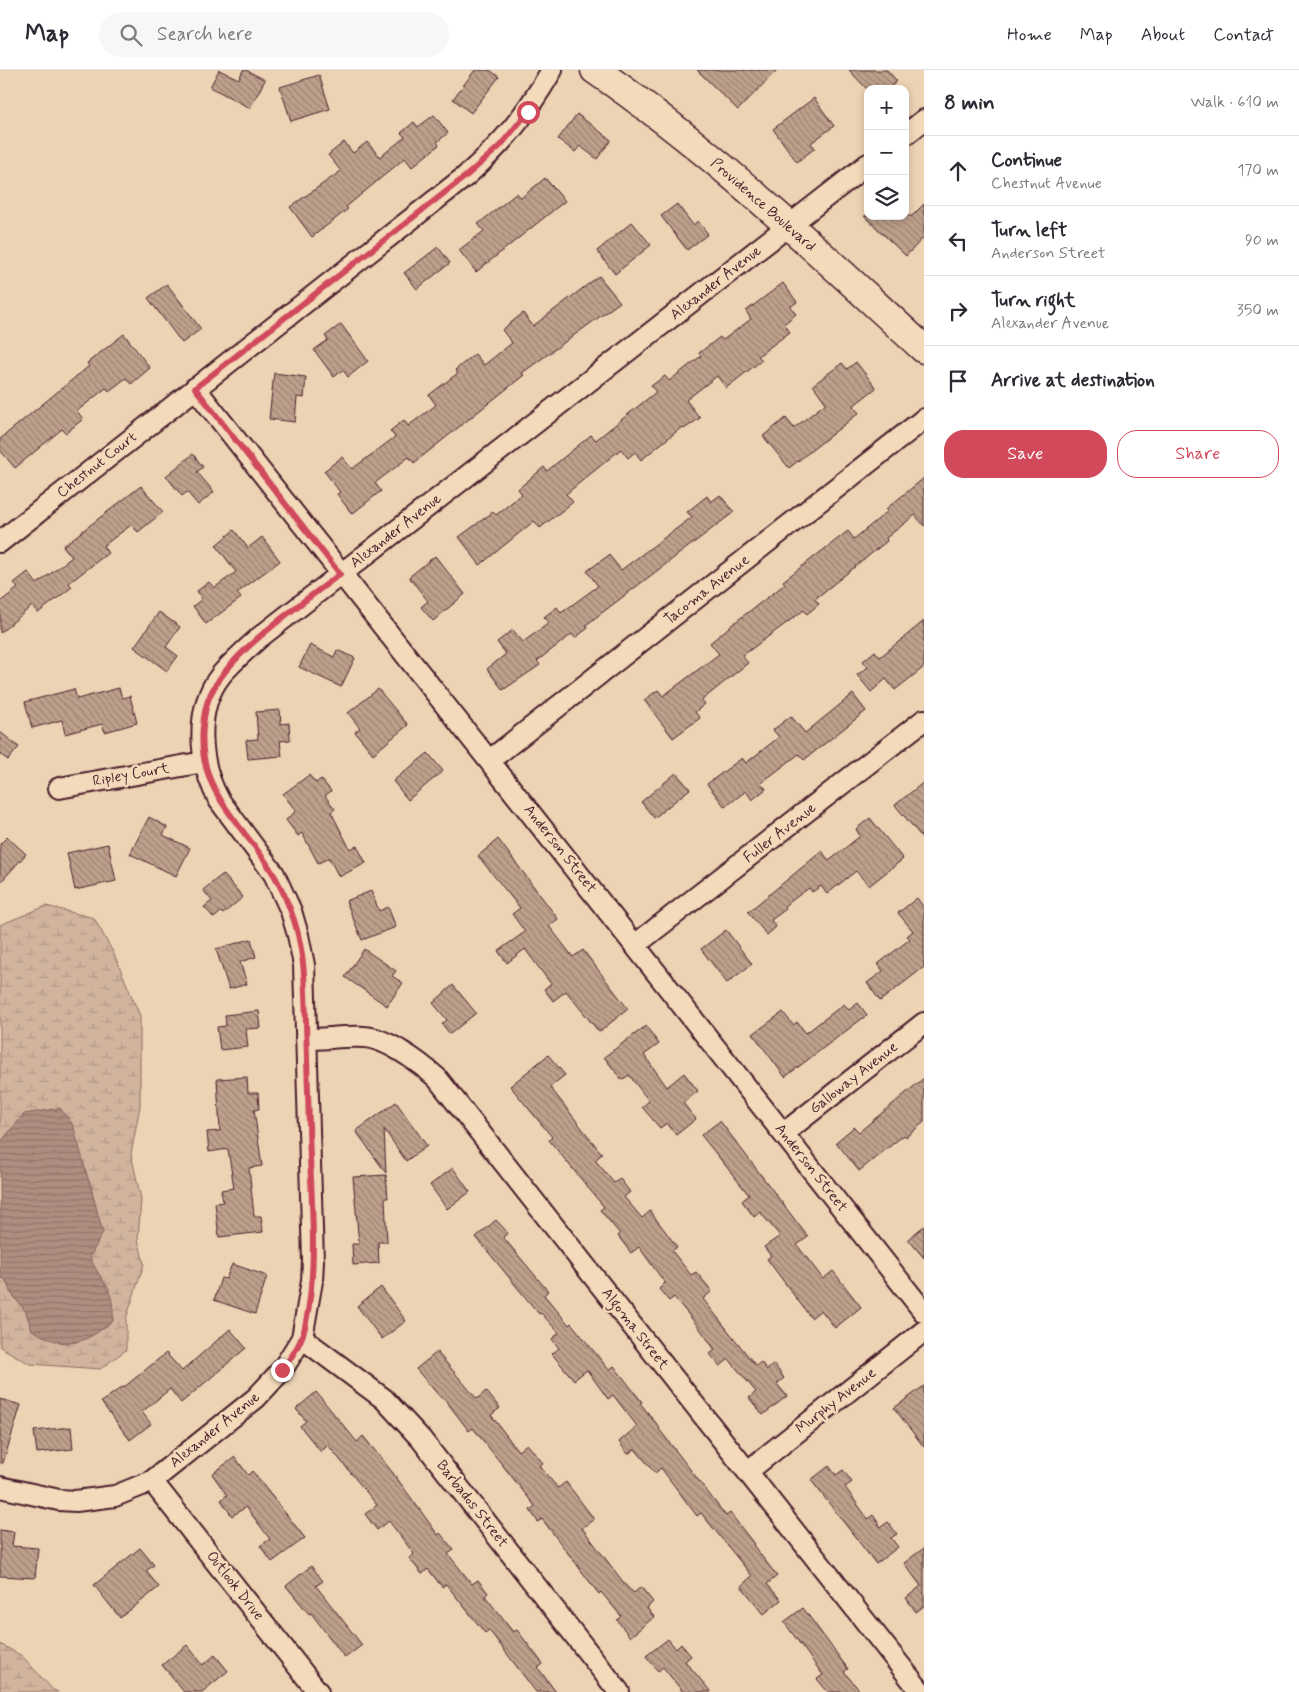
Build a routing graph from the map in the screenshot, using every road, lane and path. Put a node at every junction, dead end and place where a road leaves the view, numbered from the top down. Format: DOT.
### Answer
graph roads {
  1 [pos="552,70"];
  2 [pos="595,70"];
  3 [pos="924,120"];
  4 [pos="909,132"];
  5 [pos="864,167"];
  6 [pos="789,226"];
  7 [pos="924,349"];
  8 [pos="195,388"];
  9 [pos="924,419"];
  10 [pos="0,542"];
  11 [pos="340,574"];
  12 [pos="924,720"];
  13 [pos="490,760"];
  14 [pos="204,762"];
  15 [pos="59,788"];
  16 [pos="635,945"];
  17 [pos="924,1023"];
  18 [pos="306,1039"];
  19 [pos="784,1133"];
  20 [pos="924,1312"];
  21 [pos="924,1331"];
  22 [pos="302,1338"];
  23 [pos="748,1471"];
  24 [pos="152,1481"];
  25 [pos="0,1487"];
  26 [pos="318,1692"];
  27 [pos="619,1692"];
  28 [pos="921,1692"];
  1 -- 8 [label="street, Chestnut Court"];
  2 -- 6 [label="main road, Providence Boulevard"];
  3 -- 4 [label="street"];
  5 -- 6 [label="street, Alexander Avenue"];
  6 -- 7 [label="main road, Providence Boulevard"];
  6 -- 11 [label="street, Alexander Avenue"];
  8 -- 10 [label="street, Chestnut Court"];
  8 -- 11 [label="street, Anderson Street"];
  9 -- 13 [label="street, Tacoma Avenue"];
  11 -- 13 [label="street, Anderson Street"];
  11 -- 14 [label="street, Alexander Avenue"];
  12 -- 16 [label="street, Fuller Avenue"];
  13 -- 16 [label="street, Anderson Street"];
  14 -- 15 [label="street, Ripley Court"];
  14 -- 18 [label="street, Alexander Avenue"];
  16 -- 19 [label="street, Anderson Street"];
  17 -- 19 [label="street, Galloway Avenue"];
  18 -- 22 [label="street, Alexander Avenue"];
  18 -- 23 [label="street, Algoma Street"];
  19 -- 20 [label="street, Anderson Street"];
  21 -- 23 [label="street, Murphy Avenue"];
  22 -- 24 [label="street, Alexander Avenue"];
  22 -- 27 [label="street, Barbados Street"];
  23 -- 28 [label="street, Algoma Street"];
  24 -- 25 [label="street, Alexander Avenue"];
  24 -- 26 [label="street, Outlook Drive"];
}
